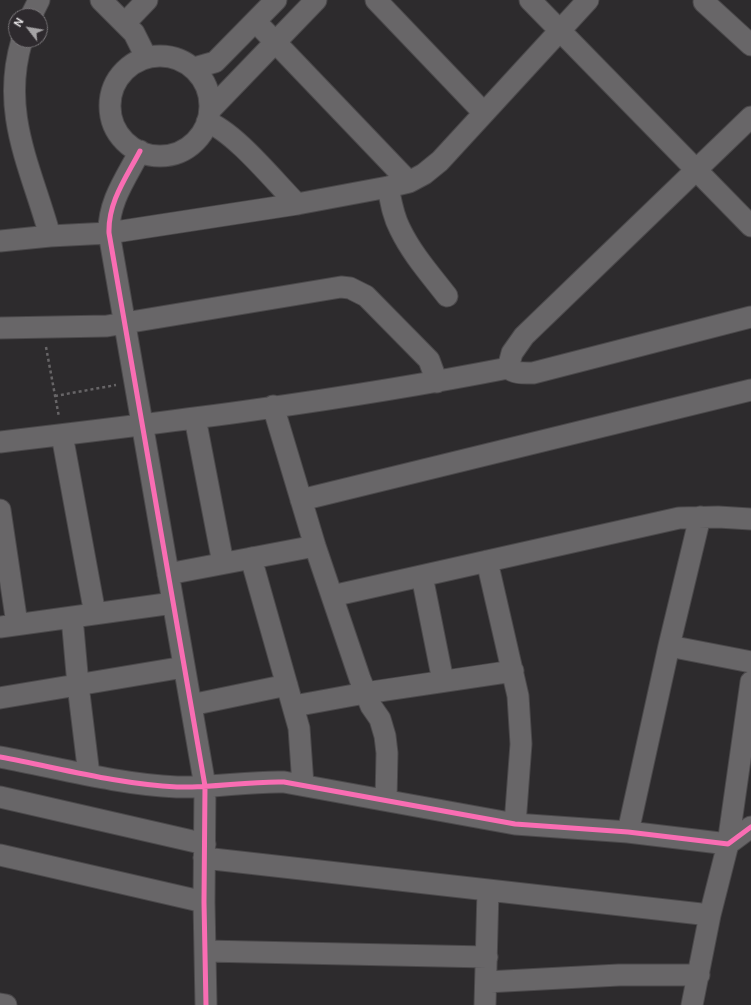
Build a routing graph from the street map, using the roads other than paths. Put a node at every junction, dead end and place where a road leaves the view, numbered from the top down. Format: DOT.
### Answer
graph roads {
  1 [pos="101,0"];
  2 [pos="147,0"];
  3 [pos="276,0"];
  4 [pos="316,0"];
  5 [pos="376,0"];
  6 [pos="530,0"];
  7 [pos="588,0"];
  8 [pos="704,2"];
  9 [pos="256,22"];
  10 [pos="125,23"];
  11 [pos="560,30"];
  12 [pos="276,41"];
  13 [pos="751,45"];
  14 [pos="20,48"];
  15 [pos="146,57"];
  16 [pos="194,68"];
  17 [pos="484,113"];
  18 [pos="208,116"];
  19 [pos="751,116"];
  20 [pos="140,152"];
  21 [pos="696,170"];
  22 [pos="409,182"];
  23 [pos="388,187"];
  24 [pos="297,204"];
  25 [pos="751,226"];
  26 [pos="109,233"];
  27 [pos="50,236"];
  28 [pos="0,241"];
  29 [pos="446,296"];
  30 [pos="751,317"];
  31 [pos="124,324"];
  32 [pos="0,328"];
  33 [pos="508,368"];
  34 [pos="437,382"];
  35 [pos="751,390"];
  36 [pos="272,406"];
  37 [pos="195,418"];
  38 [pos="142,426"];
  39 [pos="62,435"];
  40 [pos="0,442"];
  41 [pos="301,500"];
  42 [pos="0,510"];
  43 [pos="700,517"];
  44 [pos="751,519"];
  45 [pos="315,546"];
  46 [pos="251,558"];
  47 [pos="487,561"];
  48 [pos="223,563"];
  49 [pos="168,574"];
  50 [pos="422,576"];
  51 [pos="332,596"];
  52 [pos="173,603"];
  53 [pos="95,614"];
  54 [pos="72,617"];
  55 [pos="8,626"];
  56 [pos="669,646"];
  57 [pos="751,662"];
  58 [pos="184,667"];
  59 [pos="513,671"];
  60 [pos="443,681"];
  61 [pos="751,682"];
  62 [pos="78,684"];
  63 [pos="287,685"];
  64 [pos="365,693"];
  65 [pos="0,698"];
  66 [pos="191,705"];
  67 [pos="294,706"];
  68 [pos="0,757"];
  69 [pos="89,775"];
  70 [pos="303,785"];
  71 [pos="205,786"];
  72 [pos="0,797"];
  73 [pos="386,800"];
  74 [pos="515,824"];
  75 [pos="751,827"];
  76 [pos="628,832"];
  77 [pos="728,844"];
  78 [pos="204,851"];
  79 [pos="0,855"];
  80 [pos="488,890"];
  81 [pos="204,902"];
  82 [pos="710,915"];
  83 [pos="205,950"];
  84 [pos="487,957"];
  85 [pos="699,975"];
  86 [pos="486,982"];
  87 [pos="0,1004"];
  88 [pos="6,1005"];
  89 [pos="206,1005"];
  90 [pos="485,1005"];
  91 [pos="692,1005"];
  1 -- 10 [label="street"];
  2 -- 10 [label="street"];
  3 -- 9 [label="street"];
  4 -- 12 [label="street"];
  5 -- 17 [label="street"];
  6 -- 11 [label="street"];
  7 -- 11 [label="street"];
  8 -- 13 [label="street"];
  9 -- 12 [label="street"];
  9 -- 16 [label="street"];
  10 -- 15 [label="street"];
  11 -- 17 [label="street"];
  11 -- 21 [label="street"];
  12 -- 18 [label="street"];
  12 -- 22 [label="street"];
  14 -- 27 [label="street"];
  15 -- 16 [label="street"];
  15 -- 20 [label="street"];
  16 -- 18 [label="street"];
  17 -- 22 [label="street"];
  18 -- 20 [label="street"];
  18 -- 24 [label="street"];
  19 -- 21 [label="street"];
  20 -- 26 [label="street"];
  21 -- 25 [label="street"];
  21 -- 33 [label="street"];
  22 -- 23 [label="street"];
  23 -- 24 [label="street"];
  23 -- 29 [label="street"];
  24 -- 26 [label="street"];
  26 -- 27 [label="street"];
  26 -- 31 [label="street"];
  27 -- 28 [label="street"];
  30 -- 33 [label="street"];
  31 -- 32 [label="street"];
  31 -- 34 [label="street"];
  31 -- 38 [label="street"];
  33 -- 34 [label="street"];
  34 -- 36 [label="street"];
  35 -- 41 [label="street"];
  36 -- 37 [label="street"];
  36 -- 41 [label="street"];
  37 -- 38 [label="street"];
  37 -- 48 [label="street"];
  38 -- 39 [label="street"];
  38 -- 49 [label="street"];
  39 -- 40 [label="street"];
  39 -- 53 [label="street"];
  41 -- 45 [label="street"];
  42 -- 55 [label="street"];
  43 -- 44 [label="street"];
  43 -- 47 [label="street"];
  43 -- 56 [label="street"];
  45 -- 46 [label="street"];
  45 -- 51 [label="street"];
  46 -- 48 [label="street"];
  46 -- 63 [label="street"];
  47 -- 50 [label="street"];
  47 -- 59 [label="street"];
  48 -- 49 [label="street"];
  49 -- 52 [label="street"];
  50 -- 51 [label="street"];
  50 -- 60 [label="street"];
  51 -- 64 [label="street"];
  52 -- 53 [label="street"];
  52 -- 58 [label="street"];
  53 -- 54 [label="street"];
  54 -- 55 [label="street"];
  54 -- 62 [label="street"];
  56 -- 57 [label="street"];
  56 -- 76 [label="street"];
  58 -- 62 [label="street"];
  58 -- 66 [label="street"];
  59 -- 60 [label="street"];
  59 -- 74 [label="street"];
  60 -- 64 [label="street"];
  61 -- 77 [label="street"];
  62 -- 65 [label="street"];
  62 -- 69 [label="street"];
  63 -- 66 [label="street"];
  63 -- 67 [label="street"];
  64 -- 67 [label="street"];
  64 -- 73 [label="street"];
  66 -- 71 [label="street"];
  67 -- 70 [label="street"];
  68 -- 69 [label="street"];
  69 -- 71 [label="street"];
  70 -- 71 [label="street"];
  70 -- 73 [label="street"];
  71 -- 78 [label="street"];
  72 -- 78 [label="street"];
  73 -- 74 [label="street"];
  74 -- 76 [label="street"];
  75 -- 77 [label="street"];
  76 -- 77 [label="street"];
  77 -- 82 [label="street"];
  78 -- 80 [label="street"];
  78 -- 81 [label="street"];
  79 -- 81 [label="street"];
  80 -- 82 [label="street"];
  80 -- 84 [label="street"];
  81 -- 83 [label="street"];
  82 -- 85 [label="street"];
  83 -- 84 [label="street"];
  83 -- 89 [label="street"];
  84 -- 86 [label="street"];
  85 -- 86 [label="street"];
  85 -- 91 [label="street"];
  86 -- 90 [label="street"];
  87 -- 88 [label="street"];
}
